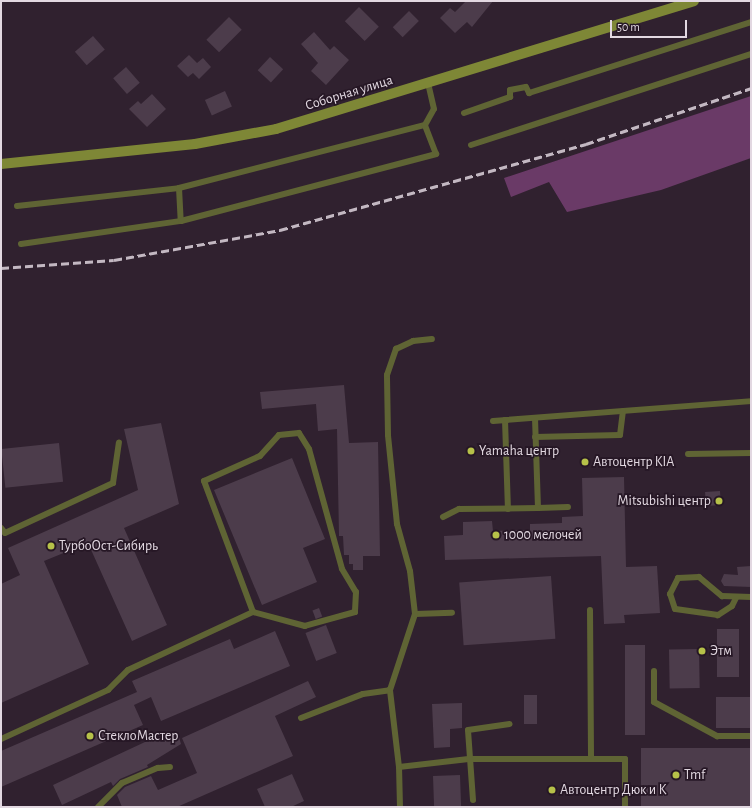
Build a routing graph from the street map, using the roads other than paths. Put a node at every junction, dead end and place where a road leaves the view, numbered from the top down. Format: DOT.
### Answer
graph roads {
  1 [pos="694,1"];
  2 [pos="751,22"];
  3 [pos="751,54"];
  4 [pos="428,84"];
  5 [pos="464,113"];
  6 [pos="425,125"];
  7 [pos="471,145"];
  8 [pos="1,164"];
  9 [pos="179,188"];
  10 [pos="17,206"];
  11 [pos="181,222"];
  12 [pos="21,244"];
  13 [pos="432,339"];
  14 [pos="751,401"];
  15 [pos="623,411"];
  16 [pos="535,418"];
  17 [pos="506,420"];
  18 [pos="493,421"];
  19 [pos="535,437"];
  20 [pos="119,442"];
  21 [pos="751,453"];
  22 [pos="688,454"];
  23 [pos="568,507"];
  24 [pos="538,508"];
  25 [pos="508,509"];
  26 [pos="442,517"];
  27 [pos="1,528"];
  28 [pos="751,597"];
  29 [pos="736,598"];
  30 [pos="590,610"];
  31 [pos="253,612"];
  32 [pos="452,612"];
  33 [pos="415,614"];
  34 [pos="654,671"];
  35 [pos="390,690"];
  36 [pos="301,718"];
  37 [pos="510,724"];
  38 [pos="751,736"];
  39 [pos="1,740"];
  40 [pos="469,759"];
  41 [pos="591,759"];
  42 [pos="170,767"];
  43 [pos="399,767"];
  44 [pos="472,800"];
  45 [pos="98,807"];
  46 [pos="400,807"];
  47 [pos="625,807"];
  1 -- 4 [label="street, Соборная улица"];
  2 -- 5 [label="lane"];
  3 -- 7 [label="lane"];
  4 -- 6 [label="lane"];
  4 -- 8 [label="street, Соборная улица"];
  6 -- 9 [label="lane"];
  6 -- 11 [label="lane"];
  9 -- 10 [label="lane"];
  9 -- 11 [label="lane"];
  11 -- 12 [label="lane"];
  13 -- 33 [label="lane"];
  14 -- 15 [label="lane"];
  15 -- 16 [label="lane"];
  15 -- 19 [label="lane"];
  16 -- 17 [label="lane"];
  16 -- 19 [label="lane"];
  17 -- 18 [label="lane"];
  17 -- 25 [label="lane"];
  19 -- 24 [label="lane"];
  20 -- 27 [label="lane"];
  21 -- 22 [label="lane"];
  23 -- 24 [label="lane"];
  24 -- 25 [label="lane"];
  25 -- 26 [label="lane"];
  28 -- 29 [label="lane"];
  29 -- 29 [label="lane"];
  30 -- 41 [label="lane"];
  31 -- 31 [label="lane"];
  31 -- 39 [label="lane"];
  32 -- 33 [label="lane"];
  33 -- 35 [label="lane"];
  34 -- 38 [label="lane"];
  35 -- 36 [label="lane"];
  35 -- 43 [label="lane"];
  37 -- 40 [label="lane"];
  40 -- 41 [label="lane"];
  40 -- 43 [label="lane"];
  40 -- 44 [label="lane"];
  41 -- 47 [label="lane"];
  42 -- 45 [label="lane"];
  43 -- 46 [label="lane"];
}
